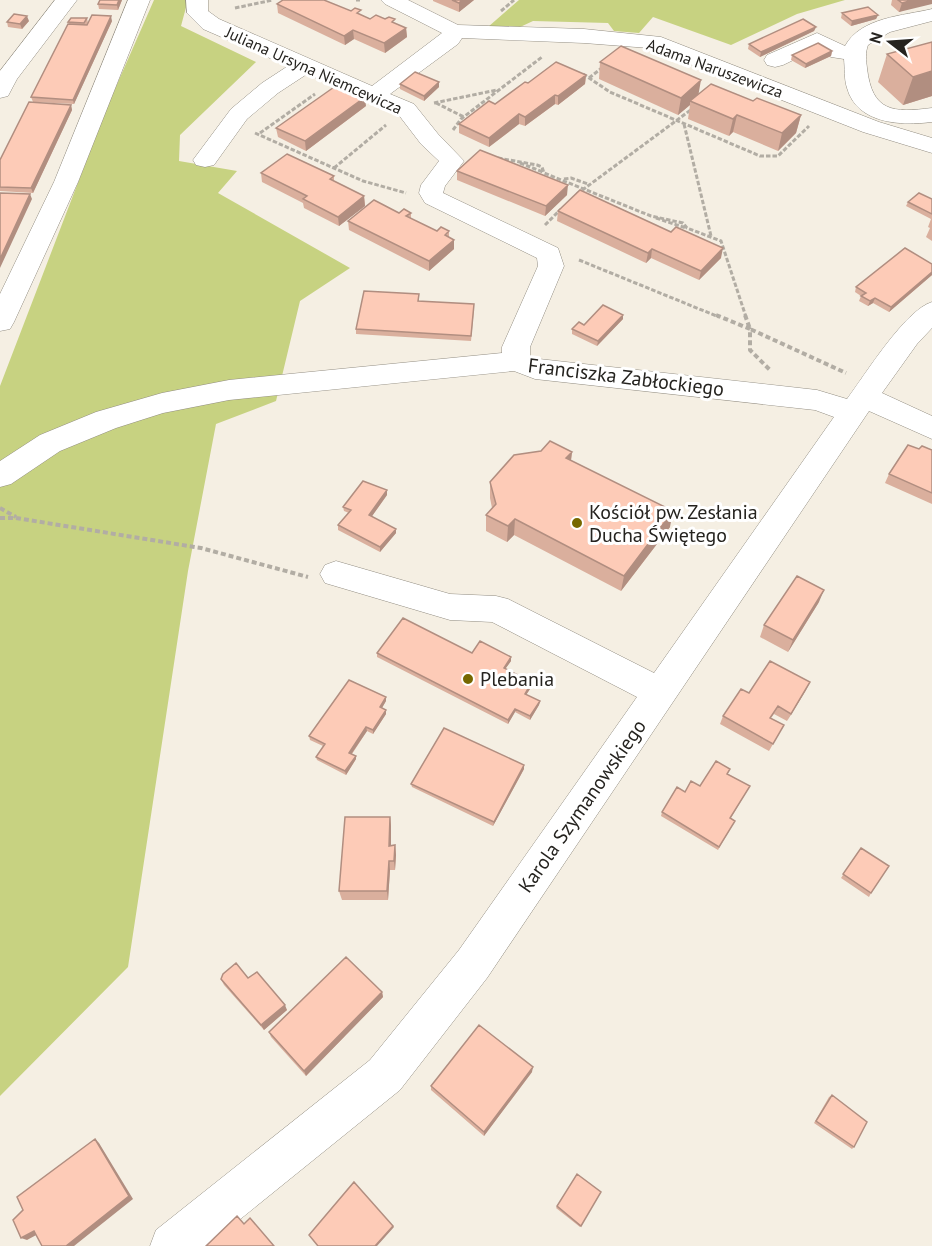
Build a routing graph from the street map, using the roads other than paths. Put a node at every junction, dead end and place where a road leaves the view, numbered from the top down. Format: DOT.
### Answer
graph roads {
  1 [pos="66,0"];
  2 [pos="139,0"];
  3 [pos="392,0"];
  4 [pos="200,10"];
  5 [pos="932,15"];
  6 [pos="454,31"];
  7 [pos="854,54"];
  8 [pos="775,60"];
  9 [pos="304,64"];
  10 [pos="0,91"];
  11 [pos="374,95"];
  12 [pos="867,104"];
  13 [pos="837,114"];
  14 [pos="932,116"];
  15 [pos="932,146"];
  16 [pos="205,160"];
  17 [pos="537,248"];
  18 [pos="932,311"];
  19 [pos="0,322"];
  20 [pos="516,361"];
  21 [pos="864,397"];
  22 [pos="932,428"];
  23 [pos="0,476"];
  24 [pos="324,576"];
  25 [pos="660,692"];
  26 [pos="172,1246"];
  1 -- 10 [label="street"];
  2 -- 19 [label="street"];
  3 -- 6 [label="street"];
  4 -- 9 [label="street, Juliana Ursyna Niemcewicza"];
  5 -- 7 [label="street"];
  6 -- 11 [label="street"];
  6 -- 13 [label="street, Adama Naruszewicza"];
  7 -- 8 [label="street"];
  7 -- 12 [label="street"];
  9 -- 11 [label="street, Juliana Ursyna Niemcewicza"];
  9 -- 16 [label="street"];
  11 -- 17 [label="street, Juliana Ursyna Niemcewicza"];
  12 -- 13 [label="street"];
  12 -- 14 [label="street"];
  13 -- 15 [label="street, Adama Naruszewicza"];
  17 -- 20 [label="street, Franciszka Zabłockiego"];
  18 -- 21 [label="street, Karola Szymanowskiego"];
  20 -- 21 [label="street, Franciszka Zabłockiego"];
  20 -- 23 [label="street"];
  21 -- 22 [label="street, Franciszka Zabłockiego"];
  21 -- 25 [label="street, Karola Szymanowskiego"];
  24 -- 25 [label="street"];
  25 -- 26 [label="street, Karola Szymanowskiego"];
}
